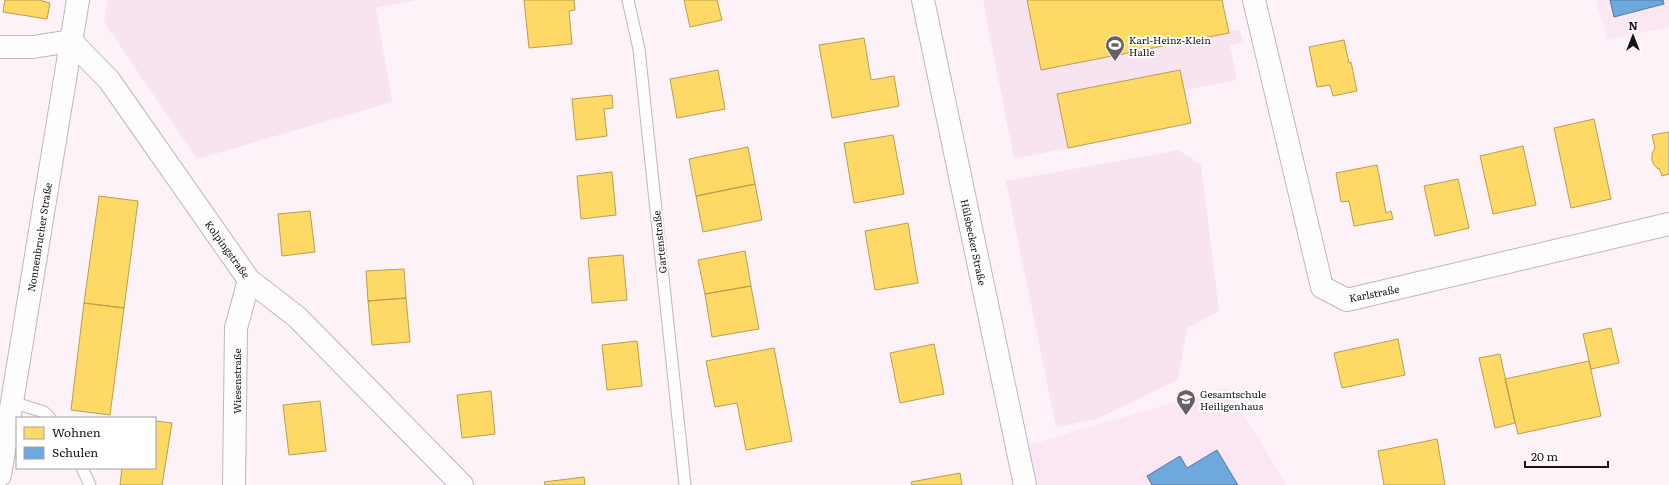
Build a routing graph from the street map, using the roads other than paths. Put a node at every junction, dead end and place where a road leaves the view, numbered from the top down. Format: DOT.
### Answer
graph roads {
  1 [pos="78,0"];
  2 [pos="628,0"];
  3 [pos="923,0"];
  4 [pos="1254,0"];
  5 [pos="71,41"];
  6 [pos="0,47"];
  7 [pos="1669,224"];
  8 [pos="249,280"];
  9 [pos="12,402"];
  10 [pos="49,417"];
  11 [pos="82,469"];
  12 [pos="0,475"];
  13 [pos="90,485"];
  14 [pos="234,485"];
  15 [pos="462,485"];
  16 [pos="685,485"];
  17 [pos="1025,485"];
  1 -- 5 [label="street, Nonnenbrucher Straße"];
  2 -- 16 [label="lane, Gartenstraße"];
  3 -- 17 [label="street, Hülsbecker Straße"];
  4 -- 7 [label="street, Karlstraße"];
  5 -- 6 [label="street"];
  5 -- 8 [label="street, Kolpingstraße"];
  5 -- 9 [label="street, Nonnenbrucher Straße"];
  8 -- 14 [label="street, Wiesenstraße"];
  8 -- 15 [label="street, Kolpingstraße"];
  9 -- 10 [label="lane"];
  9 -- 12 [label="street, Nonnenbrucher Straße"];
  11 -- 13 [label="lane"];
}
